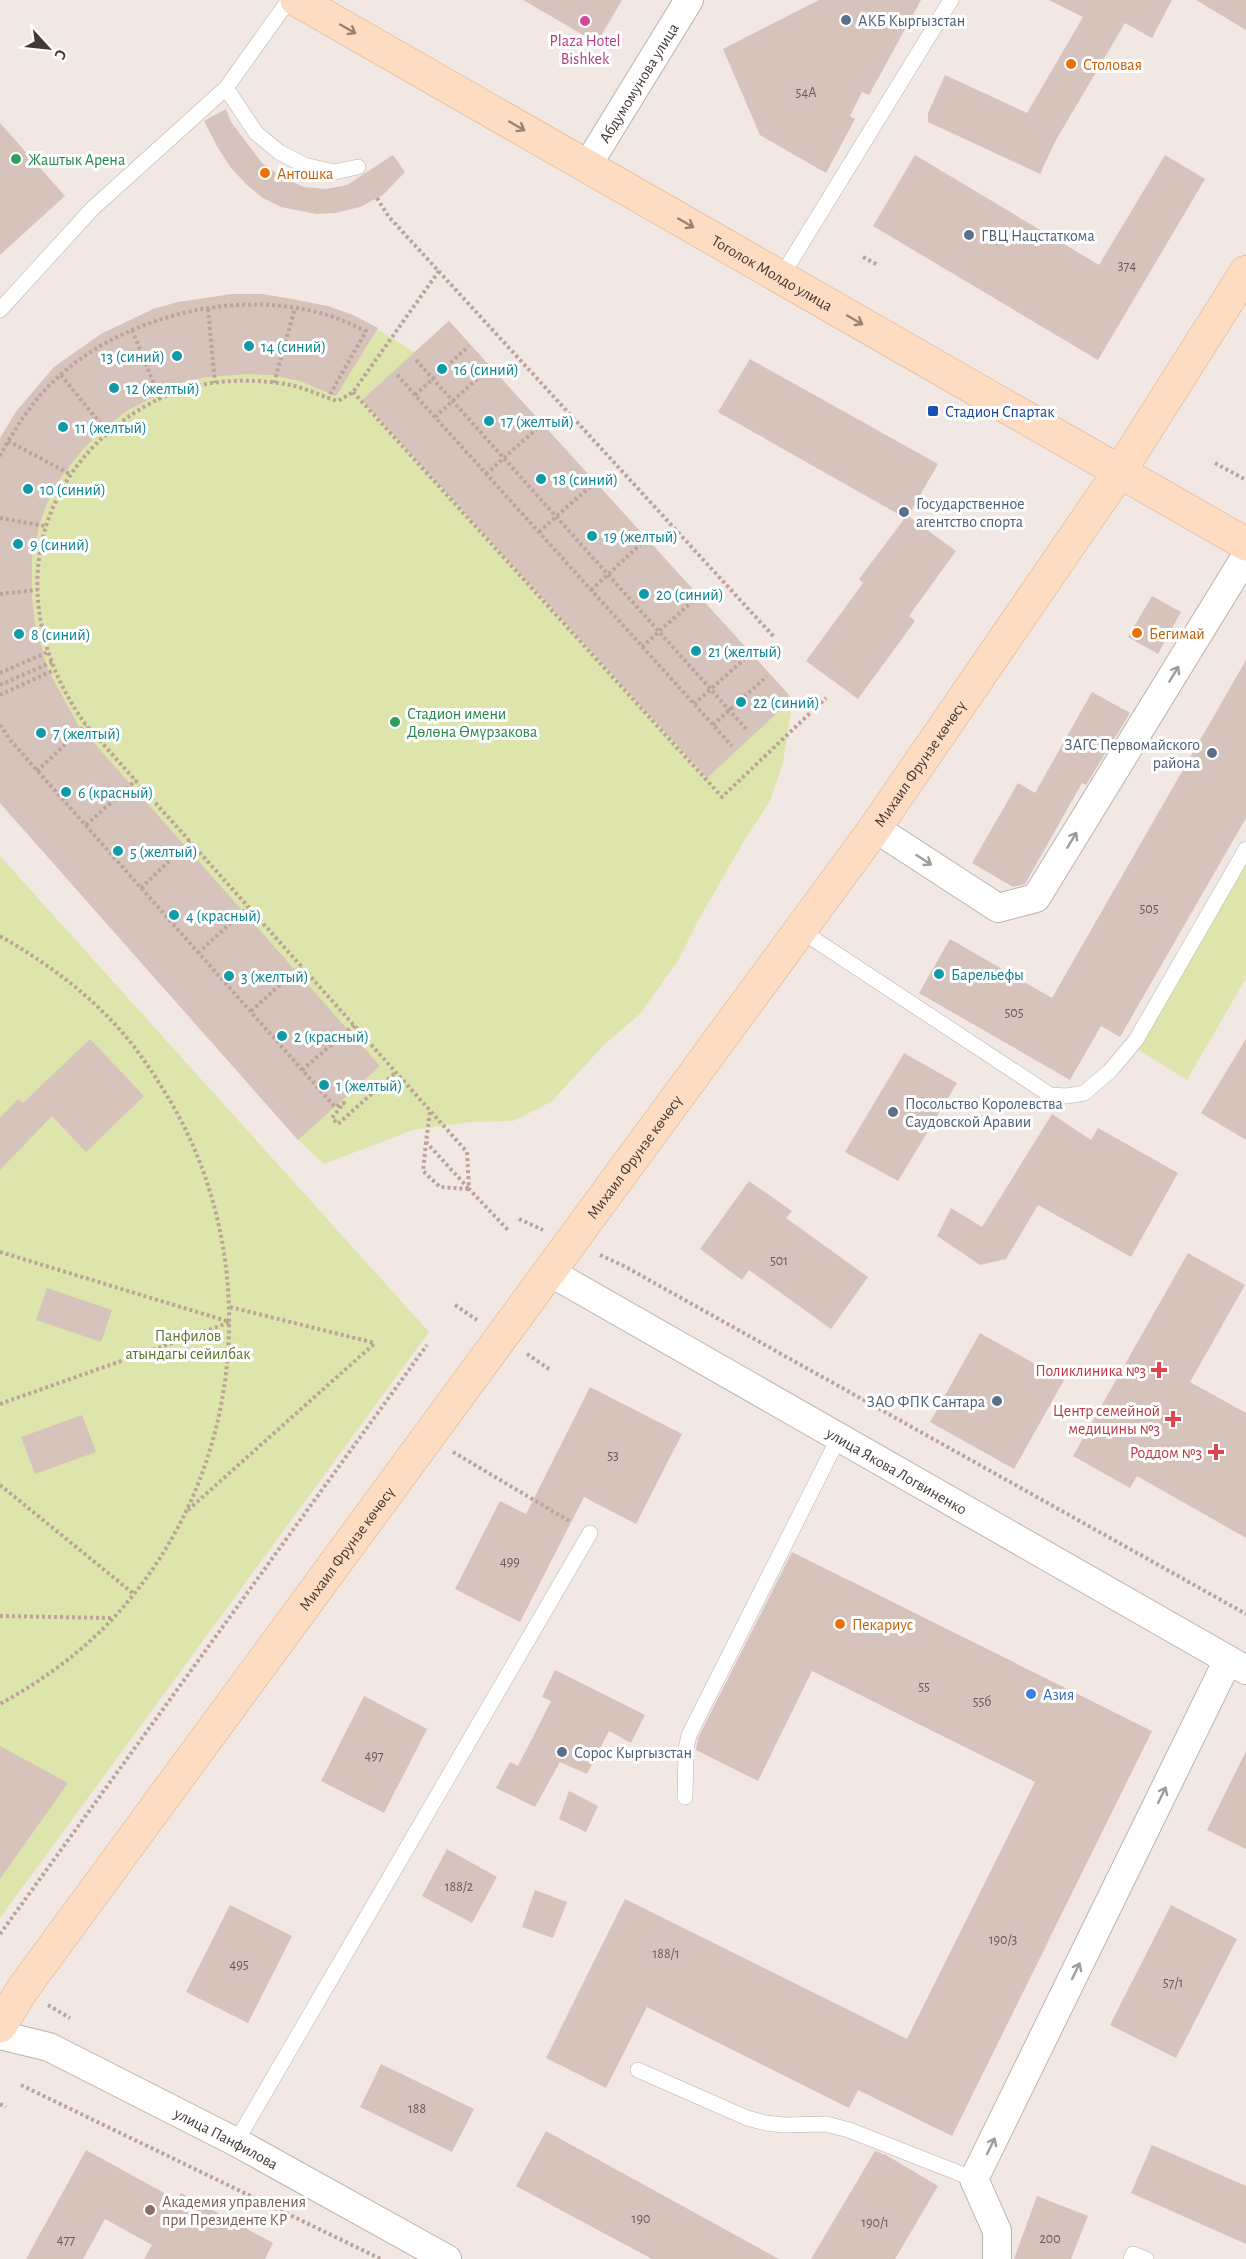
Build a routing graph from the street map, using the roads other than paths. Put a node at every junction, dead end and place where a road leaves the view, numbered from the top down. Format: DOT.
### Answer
graph roads {
  1 [pos="289,0"];
  2 [pos="297,0"];
  3 [pos="689,0"];
  4 [pos="951,0"];
  5 [pos="226,88"];
  6 [pos="587,166"];
  7 [pos="358,167"];
  8 [pos="1246,272"];
  9 [pos="781,277"];
  10 [pos="0,310"];
  11 [pos="1120,471"];
  12 [pos="1246,544"];
  13 [pos="1246,556"];
  14 [pos="875,828"];
  15 [pos="1246,849"];
  16 [pos="800,930"];
  17 [pos="548,1271"];
  18 [pos="839,1437"];
  19 [pos="590,1533"];
  20 [pos="1237,1665"];
  21 [pos="685,1797"];
  22 [pos="0,2026"];
  23 [pos="0,2035"];
  24 [pos="638,2070"];
  25 [pos="236,2142"];
  26 [pos="974,2179"];
  27 [pos="447,2259"];
  28 [pos="997,2259"];
  29 [pos="1131,2259"];
  30 [pos="1146,2259"];
  1 -- 5 [label="lane"];
  2 -- 6 [label="main road, Тоголок Молдо улица, one-way"];
  3 -- 6 [label="street, Абдумомунова улица"];
  4 -- 9 [label="lane"];
  5 -- 7 [label="lane"];
  5 -- 10 [label="lane"];
  6 -- 9 [label="main road, Тоголок Молдо улица, one-way"];
  8 -- 11 [label="main road, Михаил Фрунзе көчөсү"];
  9 -- 11 [label="main road, Тоголок Молдо улица, one-way"];
  11 -- 12 [label="main road, Тоголок Молдо улица"];
  11 -- 14 [label="main road, Михаил Фрунзе көчөсү"];
  14 -- 13 [label="street, one-way"];
  14 -- 16 [label="main road, Михаил Фрунзе көчөсү"];
  15 -- 16 [label="lane"];
  16 -- 17 [label="main road, Михаил Фрунзе көчөсү"];
  17 -- 18 [label="street, улица Якова Логвиненко"];
  17 -- 22 [label="main road, Михаил Фрунзе көчөсү"];
  18 -- 20 [label="street, улица Якова Логвиненко"];
  18 -- 21 [label="lane"];
  19 -- 25 [label="lane"];
  26 -- 20 [label="street, one-way"];
  23 -- 25 [label="street, улица Панфилова"];
  24 -- 26 [label="lane"];
  25 -- 27 [label="street, улица Панфилова"];
  26 -- 28 [label="street"];
  29 -- 30 [label="lane"];
}
